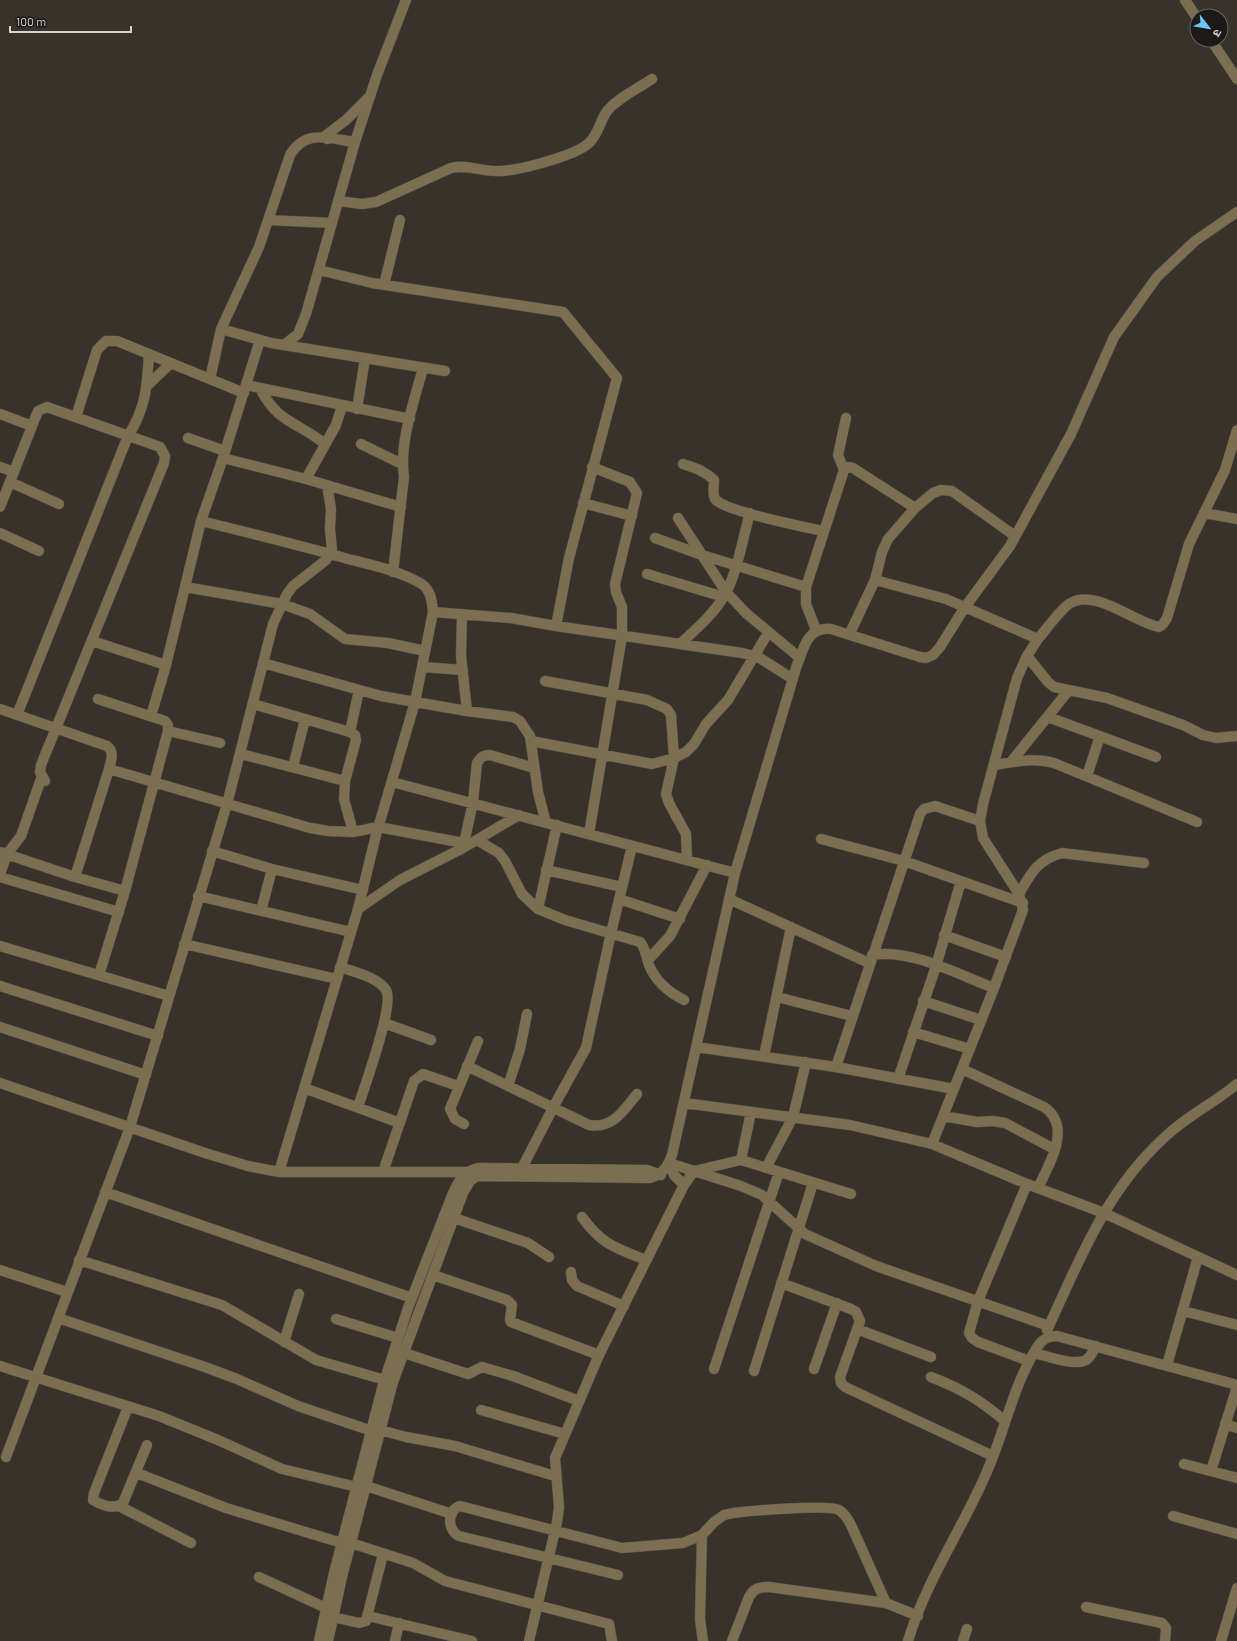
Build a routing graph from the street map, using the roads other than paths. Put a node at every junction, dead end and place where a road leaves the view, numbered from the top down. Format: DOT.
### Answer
graph roads {
  1 [pos="406,0"];
  2 [pos="1216,48"];
  3 [pos="1237,79"];
  4 [pos="652,80"];
  5 [pos="370,96"];
  6 [pos="326,139"];
  7 [pos="355,142"];
  8 [pos="338,201"];
  9 [pos="1237,212"];
  10 [pos="268,220"];
  11 [pos="400,220"];
  12 [pos="332,223"];
  13 [pos="319,270"];
  14 [pos="384,285"];
  15 [pos="221,329"];
  16 [pos="260,340"];
  17 [pos="284,345"];
  18 [pos="149,354"];
  19 [pos="365,358"];
  20 [pos="171,363"];
  21 [pos="423,368"];
  22 [pos="445,371"];
  23 [pos="210,379"];
  24 [pos="147,386"];
  25 [pos="260,388"];
  26 [pos="245,389"];
  27 [pos="342,406"];
  28 [pos="357,409"];
  29 [pos="0,414"];
  30 [pos="76,417"];
  31 [pos="846,418"];
  32 [pos="410,419"];
  33 [pos="32,426"];
  34 [pos="1237,430"];
  35 [pos="128,436"];
  36 [pos="188,438"];
  37 [pos="325,444"];
  38 [pos="361,444"];
  39 [pos="224,454"];
  40 [pos="402,464"];
  41 [pos="683,464"];
  42 [pos="1233,465"];
  43 [pos="0,467"];
  44 [pos="592,467"];
  45 [pos="844,470"];
  46 [pos="14,472"];
  47 [pos="306,479"];
  48 [pos="10,482"];
  49 [pos="327,485"];
  50 [pos="583,503"];
  51 [pos="59,504"];
  52 [pos="0,506"];
  53 [pos="401,507"];
  54 [pos="916,508"];
  55 [pos="750,513"];
  56 [pos="1204,513"];
  57 [pos="632,516"];
  58 [pos="678,518"];
  59 [pos="1237,519"];
  60 [pos="201,521"];
  61 [pos="823,531"];
  62 [pos="0,533"];
  63 [pos="1015,536"];
  64 [pos="655,538"];
  65 [pos="39,551"];
  66 [pos="330,554"];
  67 [pos="702,555"];
  68 [pos="736,565"];
  69 [pos="393,572"];
  70 [pos="647,574"];
  71 [pos="875,580"];
  72 [pos="185,587"];
  73 [pos="806,587"];
  74 [pos="725,594"];
  75 [pos="282,604"];
  76 [pos="965,606"];
  77 [pos="433,612"];
  78 [pos="462,614"];
  79 [pos="556,626"];
  80 [pos="816,630"];
  81 [pos="768,633"];
  82 [pos="850,633"];
  83 [pos="622,636"];
  84 [pos="1038,639"];
  85 [pos="92,641"];
  86 [pos="680,644"];
  87 [pos="425,652"];
  88 [pos="755,656"];
  89 [pos="1027,656"];
  90 [pos="800,658"];
  91 [pos="264,663"];
  92 [pos="166,665"];
  93 [pos="422,667"];
  94 [pos="463,670"];
  95 [pos="793,679"];
  96 [pos="545,681"];
  97 [pos="359,690"];
  98 [pos="1069,690"];
  99 [pos="613,694"];
  100 [pos="98,698"];
  101 [pos="415,702"];
  102 [pos="253,704"];
  103 [pos="0,709"];
  104 [pos="468,711"];
  105 [pos="17,715"];
  106 [pos="151,716"];
  107 [pos="1048,717"];
  108 [pos="305,719"];
  109 [pos="57,728"];
  110 [pos="168,731"];
  111 [pos="350,732"];
  112 [pos="1100,736"];
  113 [pos="1237,736"];
  114 [pos="531,742"];
  115 [pos="220,743"];
  116 [pos="241,754"];
  117 [pos="603,756"];
  118 [pos="1156,757"];
  119 [pos="674,758"];
  120 [pos="1011,762"];
  121 [pos="994,765"];
  122 [pos="292,767"];
  123 [pos="534,768"];
  124 [pos="109,769"];
  125 [pos="1087,776"];
  126 [pos="345,780"];
  127 [pos="155,782"];
  128 [pos="392,782"];
  129 [pos="473,802"];
  130 [pos="227,804"];
  131 [pos="519,815"];
  132 [pos="980,821"];
  133 [pos="1197,822"];
  134 [pos="546,823"];
  135 [pos="557,826"];
  136 [pos="378,827"];
  137 [pos="353,832"];
  138 [pos="589,834"];
  139 [pos="821,839"];
  140 [pos="477,840"];
  141 [pos="464,846"];
  142 [pos="632,846"];
  143 [pos="212,851"];
  144 [pos="4,853"];
  145 [pos="687,860"];
  146 [pos="904,861"];
  147 [pos="1144,863"];
  148 [pos="707,865"];
  149 [pos="272,869"];
  150 [pos="546,870"];
  151 [pos="735,873"];
  152 [pos="0,875"];
  153 [pos="75,877"];
  154 [pos="961,881"];
  155 [pos="622,887"];
  156 [pos="363,890"];
  157 [pos="125,891"];
  158 [pos="1019,894"];
  159 [pos="198,896"];
  160 [pos="619,899"];
  161 [pos="729,899"];
  162 [pos="1023,904"];
  163 [pos="358,909"];
  164 [pos="538,910"];
  165 [pos="261,911"];
  166 [pos="119,912"];
  167 [pos="680,919"];
  168 [pos="791,927"];
  169 [pos="351,932"];
  170 [pos="611,933"];
  171 [pos="944,935"];
  172 [pos="184,944"];
  173 [pos="0,946"];
  174 [pos="1006,957"];
  175 [pos="871,959"];
  176 [pos="648,960"];
  177 [pos="936,966"];
  178 [pos="340,967"];
  179 [pos="99,975"];
  180 [pos="337,979"];
  181 [pos="0,986"];
  182 [pos="994,988"];
  183 [pos="169,996"];
  184 [pos="777,997"];
  185 [pos="684,1000"];
  186 [pos="923,1001"];
  187 [pos="527,1014"];
  188 [pos="852,1016"];
  189 [pos="981,1020"];
  190 [pos="384,1023"];
  191 [pos="0,1027"];
  192 [pos="913,1032"];
  193 [pos="158,1036"];
  194 [pos="431,1040"];
  195 [pos="478,1041"];
  196 [pos="696,1047"];
  197 [pos="970,1049"];
  198 [pos="764,1056"];
  199 [pos="806,1062"];
  200 [pos="467,1066"];
  201 [pos="836,1067"];
  202 [pos="962,1069"];
  203 [pos="146,1075"];
  204 [pos="898,1079"];
  205 [pos="0,1083"];
  206 [pos="1237,1084"];
  207 [pos="458,1086"];
  208 [pos="508,1086"];
  209 [pos="304,1088"];
  210 [pos="954,1089"];
  211 [pos="636,1094"];
  212 [pos="684,1103"];
  213 [pos="358,1107"];
  214 [pos="553,1107"];
  215 [pos="751,1112"];
  216 [pos="943,1116"];
  217 [pos="793,1117"];
  218 [pos="400,1122"];
  219 [pos="464,1124"];
  220 [pos="130,1127"];
  221 [pos="932,1144"];
  222 [pos="1054,1149"];
  223 [pos="741,1160"];
  224 [pos="669,1163"];
  225 [pos="522,1168"];
  226 [pos="766,1168"];
  227 [pos="694,1171"];
  228 [pos="279,1172"];
  229 [pos="383,1172"];
  230 [pos="466,1172"];
  231 [pos="779,1172"];
  232 [pos="661,1175"];
  233 [pos="813,1183"];
  234 [pos="1027,1184"];
  235 [pos="684,1185"];
  236 [pos="1038,1188"];
  237 [pos="105,1192"];
  238 [pos="852,1194"];
  239 [pos="769,1200"];
  240 [pos="1104,1213"];
  241 [pos="582,1217"];
  242 [pos="454,1218"];
  243 [pos="798,1228"];
  244 [pos="549,1257"];
  245 [pos="1198,1257"];
  246 [pos="79,1260"];
  247 [pos="646,1260"];
  248 [pos="0,1270"];
  249 [pos="571,1272"];
  250 [pos="433,1275"];
  251 [pos="1237,1275"];
  252 [pos="781,1283"];
  253 [pos="67,1292"];
  254 [pos="299,1294"];
  255 [pos="412,1298"];
  256 [pos="978,1301"];
  257 [pos="837,1303"];
  258 [pos="624,1306"];
  259 [pos="1183,1311"];
  260 [pos="58,1318"];
  261 [pos="336,1319"];
  262 [pos="1237,1325"];
  263 [pos="1049,1326"];
  264 [pos="857,1329"];
  265 [pos="398,1338"];
  266 [pos="1043,1340"];
  267 [pos="284,1342"];
  268 [pos="1096,1346"];
  269 [pos="404,1353"];
  270 [pos="599,1355"];
  271 [pos="931,1357"];
  272 [pos="1031,1357"];
  273 [pos="1167,1365"];
  274 [pos="0,1366"];
  275 [pos="714,1369"];
  276 [pos="814,1369"];
  277 [pos="754,1371"];
  278 [pos="932,1377"];
  279 [pos="37,1378"];
  280 [pos="385,1380"];
  281 [pos="1237,1386"];
  282 [pos="579,1401"];
  283 [pos="128,1407"];
  284 [pos="481,1410"];
  285 [pos="1005,1421"];
  286 [pos="1225,1424"];
  287 [pos="1237,1428"];
  288 [pos="376,1430"];
  289 [pos="565,1434"];
  290 [pos="147,1445"];
  291 [pos="993,1456"];
  292 [pos="6,1457"];
  293 [pos="1184,1464"];
  294 [pos="1210,1471"];
  295 [pos="137,1474"];
  296 [pos="555,1476"];
  297 [pos="1237,1478"];
  298 [pos="361,1487"];
  299 [pos="119,1506"];
  300 [pos="452,1514"];
  301 [pos="1173,1516"];
  302 [pos="555,1530"];
  303 [pos="1237,1534"];
  304 [pos="702,1535"];
  305 [pos="190,1543"];
  306 [pos="346,1543"];
  307 [pos="384,1554"];
  308 [pos="549,1557"];
  309 [pos="618,1575"];
  310 [pos="259,1577"];
  311 [pos="1236,1592"];
  312 [pos="886,1603"];
  313 [pos="538,1605"];
  314 [pos="1086,1607"];
  315 [pos="326,1608"];
  316 [pos="368,1616"];
  317 [pos="918,1616"];
  318 [pos="333,1617"];
  319 [pos="399,1623"];
  320 [pos="967,1629"];
  321 [pos="910,1640"];
  322 [pos="319,1641"];
  323 [pos="328,1641"];
  324 [pos="395,1641"];
  325 [pos="469,1641"];
  326 [pos="529,1641"];
  327 [pos="612,1641"];
  328 [pos="703,1641"];
  329 [pos="732,1641"];
  330 [pos="963,1641"];
  331 [pos="1165,1641"];
  332 [pos="1221,1641"];
  1 -- 5 [label="street"];
  2 -- 3 [label="street"];
  4 -- 8 [label="street"];
  5 -- 6 [label="street"];
  5 -- 7 [label="street"];
  6 -- 7 [label="street"];
  6 -- 10 [label="street"];
  7 -- 8 [label="street"];
  8 -- 12 [label="street"];
  9 -- 63 [label="street"];
  10 -- 12 [label="street"];
  10 -- 15 [label="street"];
  11 -- 14 [label="street"];
  12 -- 13 [label="street"];
  13 -- 14 [label="street"];
  13 -- 17 [label="street"];
  14 -- 44 [label="street"];
  15 -- 16 [label="street"];
  15 -- 23 [label="street"];
  16 -- 17 [label="street"];
  16 -- 26 [label="street"];
  17 -- 19 [label="street"];
  18 -- 20 [label="street"];
  18 -- 24 [label="street"];
  18 -- 30 [label="street"];
  19 -- 21 [label="street"];
  19 -- 28 [label="street"];
  20 -- 23 [label="street"];
  20 -- 24 [label="street"];
  21 -- 22 [label="street"];
  21 -- 32 [label="street"];
  23 -- 26 [label="street"];
  24 -- 35 [label="street"];
  25 -- 26 [label="street"];
  25 -- 27 [label="street"];
  25 -- 37 [label="street"];
  26 -- 39 [label="street"];
  27 -- 28 [label="street"];
  27 -- 37 [label="street"];
  28 -- 32 [label="street"];
  29 -- 33 [label="street"];
  30 -- 33 [label="street"];
  30 -- 35 [label="street"];
  31 -- 45 [label="street"];
  32 -- 40 [label="street"];
  33 -- 46 [label="street"];
  34 -- 42 [label="street"];
  35 -- 85 [label="street"];
  35 -- 105 [label="street"];
  36 -- 39 [label="street"];
  37 -- 47 [label="street"];
  38 -- 40 [label="street"];
  39 -- 47 [label="street"];
  39 -- 60 [label="street"];
  40 -- 53 [label="street"];
  41 -- 55 [label="street"];
  42 -- 56 [label="street"];
  43 -- 46 [label="street"];
  44 -- 50 [label="street"];
  44 -- 57 [label="street"];
  45 -- 54 [label="street"];
  45 -- 61 [label="street"];
  46 -- 48 [label="street"];
  47 -- 49 [label="street"];
  48 -- 51 [label="street"];
  48 -- 52 [label="street"];
  49 -- 53 [label="street"];
  49 -- 66 [label="street"];
  50 -- 57 [label="street"];
  50 -- 79 [label="street"];
  53 -- 69 [label="street"];
  54 -- 63 [label="street"];
  54 -- 71 [label="street"];
  55 -- 61 [label="street"];
  55 -- 68 [label="street"];
  56 -- 59 [label="street"];
  56 -- 84 [label="street"];
  57 -- 83 [label="street"];
  58 -- 67 [label="street"];
  60 -- 66 [label="street"];
  60 -- 72 [label="street"];
  61 -- 73 [label="street"];
  62 -- 65 [label="street"];
  63 -- 76 [label="street"];
  64 -- 67 [label="street"];
  66 -- 69 [label="street"];
  66 -- 75 [label="street"];
  67 -- 68 [label="street"];
  67 -- 74 [label="street"];
  68 -- 73 [label="street"];
  68 -- 74 [label="street"];
  69 -- 77 [label="street"];
  70 -- 74 [label="street"];
  71 -- 76 [label="street"];
  71 -- 82 [label="street"];
  72 -- 75 [label="street"];
  72 -- 92 [label="street"];
  73 -- 80 [label="street"];
  74 -- 81 [label="street"];
  74 -- 86 [label="street"];
  75 -- 87 [label="street"];
  75 -- 91 [label="street"];
  76 -- 82 [label="street"];
  76 -- 84 [label="street"];
  77 -- 78 [label="street"];
  77 -- 87 [label="street"];
  78 -- 79 [label="street"];
  78 -- 94 [label="street"];
  79 -- 83 [label="street"];
  80 -- 82 [label="street"];
  80 -- 90 [label="street"];
  81 -- 88 [label="street"];
  81 -- 90 [label="street"];
  83 -- 86 [label="street"];
  83 -- 99 [label="street"];
  84 -- 89 [label="street"];
  85 -- 92 [label="street"];
  85 -- 109 [label="street"];
  86 -- 88 [label="street"];
  87 -- 93 [label="street"];
  88 -- 95 [label="street"];
  88 -- 119 [label="street"];
  89 -- 98 [label="street"];
  89 -- 121 [label="street"];
  90 -- 95 [label="street"];
  91 -- 97 [label="street"];
  91 -- 102 [label="street"];
  92 -- 106 [label="street"];
  93 -- 94 [label="street"];
  93 -- 101 [label="street"];
  94 -- 104 [label="street"];
  95 -- 151 [label="street"];
  96 -- 99 [label="street"];
  97 -- 101 [label="street"];
  97 -- 111 [label="street"];
  98 -- 107 [label="street"];
  98 -- 113 [label="street"];
  99 -- 117 [label="street"];
  99 -- 119 [label="street"];
  100 -- 106 [label="street"];
  101 -- 104 [label="street"];
  101 -- 128 [label="street"];
  102 -- 108 [label="street"];
  102 -- 116 [label="street"];
  103 -- 105 [label="street"];
  104 -- 114 [label="street"];
  105 -- 109 [label="street"];
  106 -- 110 [label="street"];
  107 -- 112 [label="street"];
  107 -- 120 [label="street"];
  108 -- 111 [label="street"];
  108 -- 122 [label="street"];
  109 -- 124 [label="street"];
  109 -- 144 [label="street"];
  110 -- 115 [label="street"];
  110 -- 127 [label="street"];
  111 -- 126 [label="street"];
  112 -- 118 [label="street"];
  112 -- 125 [label="street"];
  114 -- 117 [label="street"];
  114 -- 123 [label="street"];
  116 -- 122 [label="street"];
  116 -- 130 [label="street"];
  117 -- 119 [label="street"];
  117 -- 138 [label="street"];
  119 -- 145 [label="street"];
  120 -- 121 [label="street"];
  120 -- 125 [label="street"];
  121 -- 132 [label="street"];
  122 -- 126 [label="street"];
  123 -- 129 [label="street"];
  123 -- 134 [label="street"];
  124 -- 127 [label="street"];
  124 -- 153 [label="street"];
  125 -- 133 [label="street"];
  126 -- 137 [label="street"];
  127 -- 130 [label="street"];
  127 -- 157 [label="street"];
  128 -- 129 [label="street"];
  128 -- 136 [label="street"];
  129 -- 131 [label="street"];
  129 -- 141 [label="street"];
  130 -- 137 [label="street"];
  130 -- 143 [label="street"];
  131 -- 134 [label="street"];
  131 -- 140 [label="street"];
  132 -- 146 [label="street"];
  132 -- 158 [label="street"];
  134 -- 135 [label="street"];
  135 -- 138 [label="street"];
  135 -- 150 [label="street"];
  136 -- 137 [label="street"];
  136 -- 141 [label="street"];
  136 -- 156 [label="street"];
  138 -- 142 [label="street"];
  139 -- 146 [label="street"];
  140 -- 141 [label="street"];
  140 -- 164 [label="street"];
  141 -- 163 [label="street"];
  142 -- 145 [label="street"];
  142 -- 155 [label="street"];
  143 -- 149 [label="street"];
  143 -- 159 [label="street"];
  144 -- 152 [label="street"];
  144 -- 153 [label="street"];
  145 -- 148 [label="street"];
  146 -- 154 [label="street"];
  146 -- 175 [label="street"];
  147 -- 158 [label="street"];
  148 -- 151 [label="street"];
  148 -- 167 [label="street"];
  149 -- 156 [label="street"];
  149 -- 165 [label="street"];
  150 -- 155 [label="street"];
  150 -- 164 [label="street"];
  151 -- 161 [label="street"];
  152 -- 166 [label="street"];
  153 -- 157 [label="street"];
  154 -- 162 [label="street"];
  154 -- 171 [label="street"];
  155 -- 160 [label="street"];
  156 -- 163 [label="street"];
  157 -- 166 [label="street"];
  158 -- 162 [label="street"];
  159 -- 165 [label="street"];
  159 -- 172 [label="street"];
  160 -- 167 [label="street"];
  160 -- 170 [label="street"];
  161 -- 168 [label="street"];
  161 -- 196 [label="street"];
  162 -- 174 [label="street"];
  163 -- 169 [label="street"];
  164 -- 170 [label="street"];
  165 -- 169 [label="street"];
  166 -- 179 [label="street"];
  167 -- 176 [label="street"];
  168 -- 175 [label="street"];
  168 -- 184 [label="street"];
  169 -- 178 [label="street"];
  170 -- 176 [label="street"];
  170 -- 214 [label="street"];
  171 -- 174 [label="street"];
  171 -- 177 [label="street"];
  172 -- 180 [label="street"];
  172 -- 183 [label="street"];
  173 -- 179 [label="street"];
  174 -- 182 [label="street"];
  175 -- 177 [label="street"];
  175 -- 188 [label="street"];
  176 -- 185 [label="street"];
  177 -- 182 [label="street"];
  177 -- 186 [label="street"];
  178 -- 180 [label="street"];
  178 -- 190 [label="street"];
  179 -- 183 [label="street"];
  180 -- 209 [label="street"];
  181 -- 193 [label="street"];
  182 -- 189 [label="street"];
  183 -- 193 [label="street"];
  184 -- 188 [label="street"];
  184 -- 198 [label="street"];
  186 -- 189 [label="street"];
  186 -- 192 [label="street"];
  187 -- 208 [label="street"];
  188 -- 201 [label="street"];
  189 -- 197 [label="street"];
  190 -- 194 [label="street"];
  190 -- 213 [label="street"];
  191 -- 203 [label="street"];
  192 -- 197 [label="street"];
  192 -- 204 [label="street"];
  193 -- 203 [label="street"];
  195 -- 200 [label="street"];
  196 -- 198 [label="street"];
  196 -- 212 [label="street"];
  197 -- 202 [label="street"];
  198 -- 199 [label="street"];
  199 -- 201 [label="street"];
  199 -- 217 [label="street"];
  200 -- 207 [label="street"];
  200 -- 208 [label="street"];
  201 -- 204 [label="street"];
  202 -- 210 [label="street"];
  202 -- 222 [label="street"];
  203 -- 220 [label="street"];
  204 -- 210 [label="street"];
  205 -- 220 [label="street"];
  206 -- 240 [label="street"];
  207 -- 218 [label="street"];
  207 -- 219 [label="street"];
  208 -- 214 [label="street"];
  209 -- 213 [label="street"];
  209 -- 228 [label="street"];
  210 -- 216 [label="street"];
  211 -- 214 [label="street"];
  212 -- 215 [label="street"];
  212 -- 224 [label="street"];
  213 -- 218 [label="street"];
  214 -- 225 [label="street"];
  215 -- 217 [label="street"];
  215 -- 223 [label="street"];
  216 -- 221 [label="street"];
  216 -- 222 [label="street"];
  217 -- 221 [label="street"];
  217 -- 226 [label="street"];
  218 -- 229 [label="street"];
  220 -- 228 [label="street"];
  220 -- 237 [label="street"];
  221 -- 234 [label="street"];
  222 -- 236 [label="street"];
  223 -- 226 [label="street"];
  223 -- 227 [label="street"];
  224 -- 227 [label="street"];
  224 -- 232 [label="street"];
  224 -- 235 [label="street"];
  225 -- 230 [label="street"];
  225 -- 232 [label="street"];
  226 -- 231 [label="street"];
  227 -- 235 [label="street"];
  227 -- 239 [label="street"];
  228 -- 229 [label="street"];
  229 -- 230 [label="street"];
  230 -- 255 [label="street"];
  231 -- 233 [label="street"];
  231 -- 239 [label="street"];
  232 -- 242 [label="street"];
  233 -- 238 [label="street"];
  233 -- 243 [label="street"];
  234 -- 236 [label="street"];
  234 -- 256 [label="street"];
  235 -- 247 [label="street"];
  236 -- 240 [label="street"];
  237 -- 246 [label="street"];
  237 -- 255 [label="street"];
  239 -- 243 [label="street"];
  239 -- 275 [label="street"];
  240 -- 245 [label="street"];
  240 -- 263 [label="street"];
  241 -- 247 [label="street"];
  242 -- 244 [label="street"];
  242 -- 250 [label="street"];
  243 -- 252 [label="street"];
  243 -- 256 [label="street"];
  245 -- 251 [label="street"];
  245 -- 259 [label="street"];
  246 -- 253 [label="street"];
  246 -- 267 [label="street"];
  247 -- 258 [label="street"];
  248 -- 253 [label="street"];
  249 -- 258 [label="street"];
  250 -- 269 [label="street"];
  250 -- 270 [label="street"];
  252 -- 257 [label="street"];
  252 -- 277 [label="street"];
  253 -- 260 [label="street"];
  254 -- 267 [label="street"];
  255 -- 265 [label="street"];
  256 -- 263 [label="street"];
  256 -- 272 [label="street"];
  257 -- 264 [label="street"];
  257 -- 276 [label="street"];
  258 -- 270 [label="street"];
  259 -- 262 [label="street"];
  259 -- 273 [label="street"];
  260 -- 279 [label="street"];
  260 -- 288 [label="street"];
  261 -- 265 [label="street"];
  263 -- 266 [label="street"];
  264 -- 271 [label="street"];
  264 -- 291 [label="street"];
  265 -- 280 [label="street"];
  266 -- 268 [label="street"];
  266 -- 272 [label="street"];
  267 -- 280 [label="street"];
  268 -- 272 [label="street"];
  268 -- 273 [label="street"];
  269 -- 282 [label="street"];
  269 -- 288 [label="street"];
  270 -- 282 [label="street"];
  272 -- 285 [label="street"];
  273 -- 281 [label="street"];
  274 -- 279 [label="street"];
  278 -- 285 [label="street"];
  279 -- 283 [label="street"];
  279 -- 292 [label="street"];
  280 -- 288 [label="street"];
  281 -- 286 [label="street"];
  282 -- 289 [label="street"];
  283 -- 298 [label="street"];
  283 -- 299 [label="street"];
  284 -- 289 [label="street"];
  285 -- 291 [label="street"];
  286 -- 287 [label="street"];
  286 -- 294 [label="street"];
  288 -- 296 [label="street"];
  288 -- 298 [label="street"];
  289 -- 296 [label="street"];
  290 -- 295 [label="street"];
  291 -- 317 [label="street"];
  293 -- 294 [label="street"];
  294 -- 297 [label="street"];
  295 -- 299 [label="street"];
  295 -- 306 [label="street"];
  296 -- 302 [label="street"];
  298 -- 300 [label="street"];
  298 -- 306 [label="street"];
  299 -- 305 [label="street"];
  300 -- 302 [label="street"];
  300 -- 308 [label="street"];
  301 -- 303 [label="street"];
  302 -- 304 [label="street"];
  302 -- 308 [label="street"];
  304 -- 312 [label="street"];
  304 -- 328 [label="street"];
  306 -- 307 [label="street"];
  306 -- 315 [label="street"];
  306 -- 318 [label="street"];
  307 -- 313 [label="street"];
  307 -- 316 [label="street"];
  308 -- 309 [label="street"];
  308 -- 313 [label="street"];
  310 -- 315 [label="street"];
  311 -- 332 [label="street"];
  312 -- 317 [label="street"];
  312 -- 329 [label="street"];
  313 -- 326 [label="street"];
  313 -- 327 [label="street"];
  314 -- 331 [label="street"];
  315 -- 322 [label="street"];
  316 -- 318 [label="street"];
  316 -- 319 [label="street"];
  317 -- 321 [label="street"];
  318 -- 323 [label="street"];
  319 -- 324 [label="street"];
  319 -- 325 [label="street"];
  320 -- 330 [label="street"];
}
